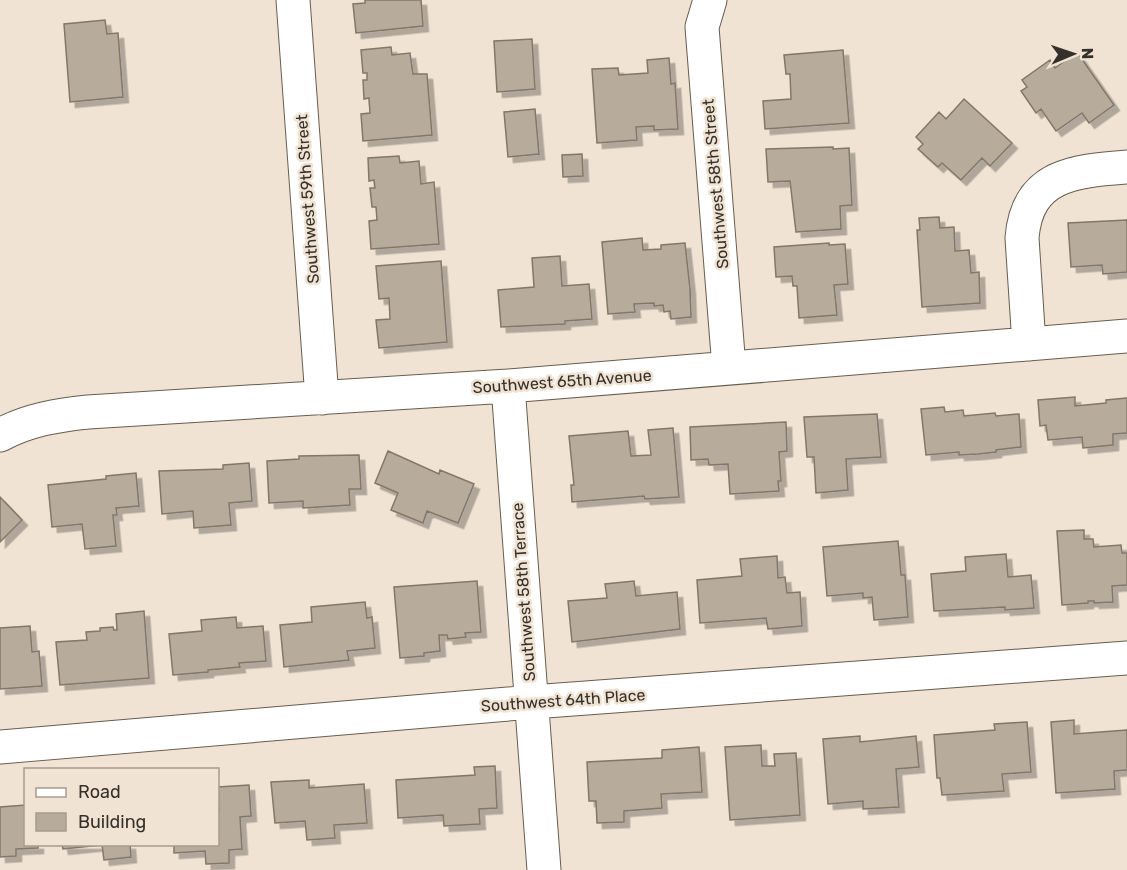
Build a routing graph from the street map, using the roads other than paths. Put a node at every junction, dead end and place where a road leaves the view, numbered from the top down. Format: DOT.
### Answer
graph roads {
  1 [pos="293,0"];
  2 [pos="710,0"];
  3 [pos="1127,167"];
  4 [pos="1127,336"];
  5 [pos="1029,344"];
  6 [pos="729,368"];
  7 [pos="508,386"];
  8 [pos="322,398"];
  9 [pos="0,435"];
  10 [pos="1127,658"];
  11 [pos="532,702"];
  12 [pos="0,747"];
  13 [pos="544,870"];
  1 -- 8 [label="street, Southwest 59th Street"];
  2 -- 6 [label="street, Southwest 58th Street"];
  3 -- 5 [label="street"];
  4 -- 5 [label="street, Southwest 65th Avenue"];
  5 -- 6 [label="street, Southwest 65th Avenue"];
  6 -- 7 [label="street, Southwest 65th Avenue"];
  7 -- 8 [label="street, Southwest 65th Avenue"];
  7 -- 11 [label="street, Southwest 58th Terrace"];
  8 -- 9 [label="street, Southwest 65th Avenue"];
  10 -- 11 [label="street, Southwest 64th Place"];
  11 -- 12 [label="street, Southwest 64th Place"];
  11 -- 13 [label="street, Southwest 58th Terrace"];
}
